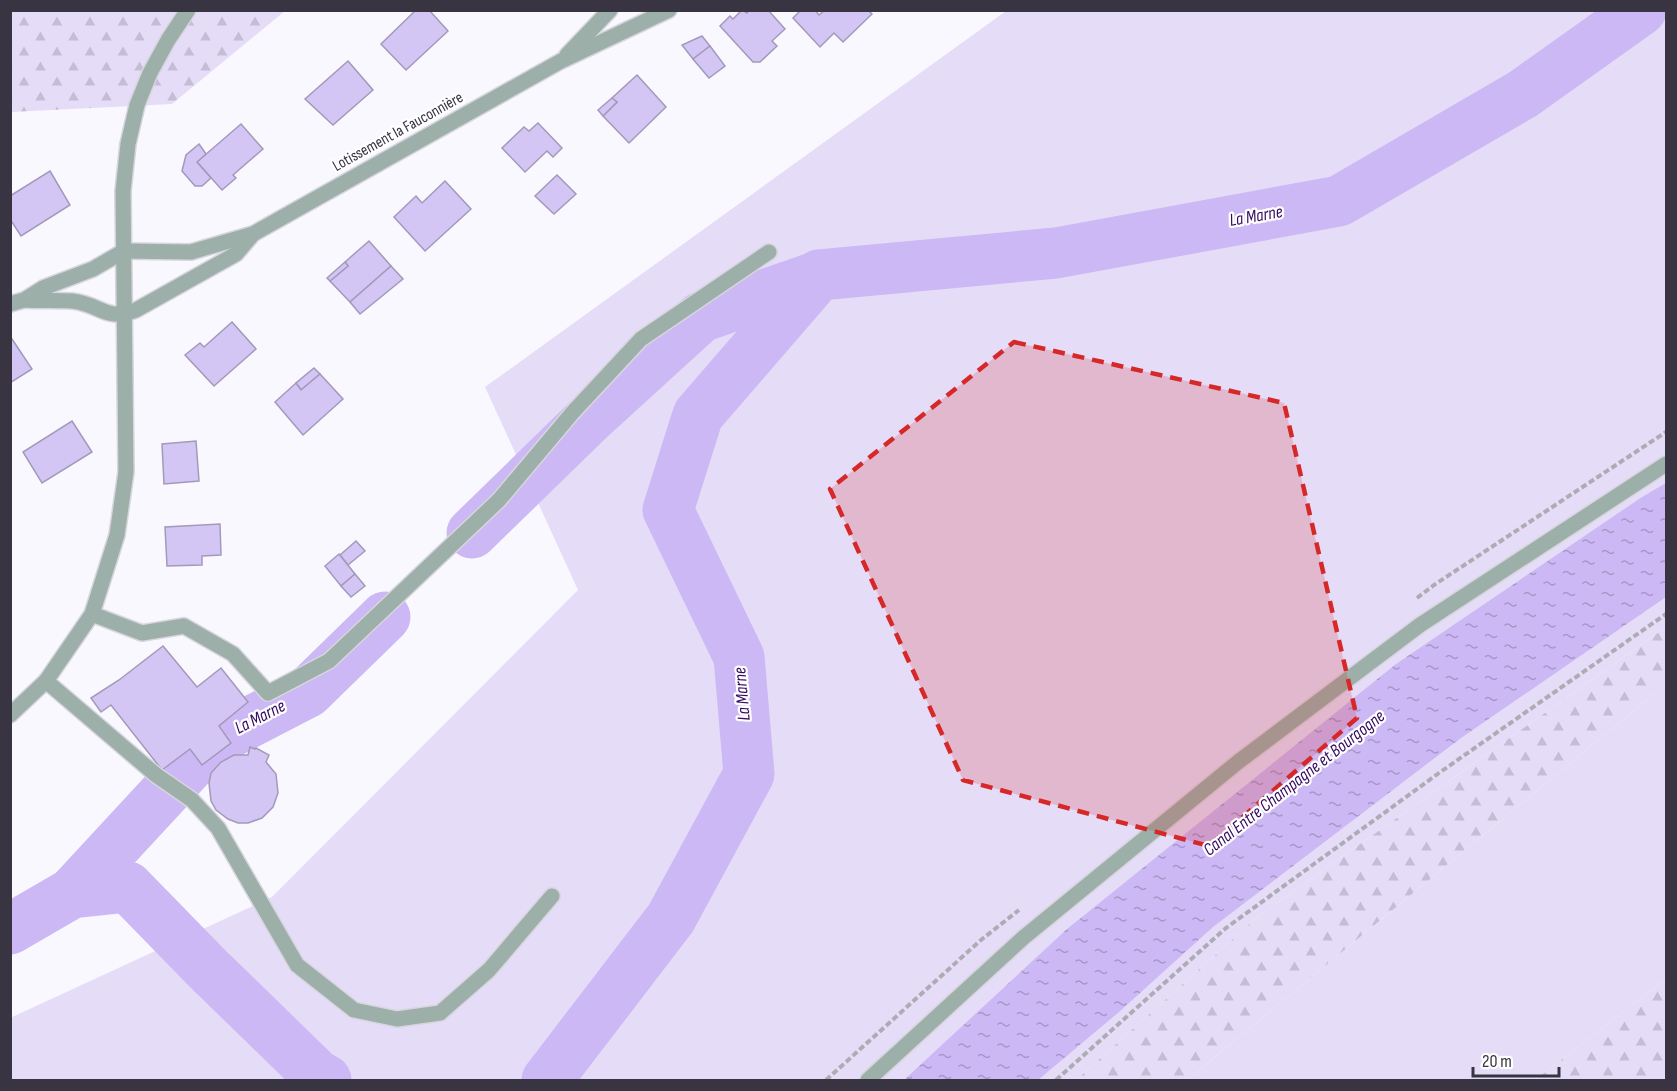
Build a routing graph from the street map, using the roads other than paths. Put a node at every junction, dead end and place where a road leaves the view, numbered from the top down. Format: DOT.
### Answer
graph roads {
  1 [pos="189,10"];
  2 [pos="610,10"];
  3 [pos="669,10"];
  4 [pos="561,61"];
  5 [pos="253,234"];
  6 [pos="124,251"];
  7 [pos="769,252"];
  8 [pos="17,302"];
  9 [pos="124,314"];
  10 [pos="1666,464"];
  11 [pos="92,614"];
  12 [pos="46,681"];
  13 [pos="10,715"];
  14 [pos="552,896"];
  15 [pos="868,1080"];
  1 -- 6 [label="street"];
  2 -- 4 [label="street, Lotissement la Fauconnière"];
  3 -- 4 [label="street, Lotissement la Fauconnière"];
  4 -- 5 [label="street, Lotissement la Fauconnière"];
  5 -- 6 [label="street"];
  5 -- 9 [label="street"];
  6 -- 8 [label="street"];
  6 -- 9 [label="street"];
  7 -- 11 [label="street"];
  8 -- 9 [label="street"];
  9 -- 11 [label="street"];
  10 -- 15 [label="street"];
  11 -- 12 [label="street"];
  12 -- 13 [label="street"];
  12 -- 14 [label="street"];
}
